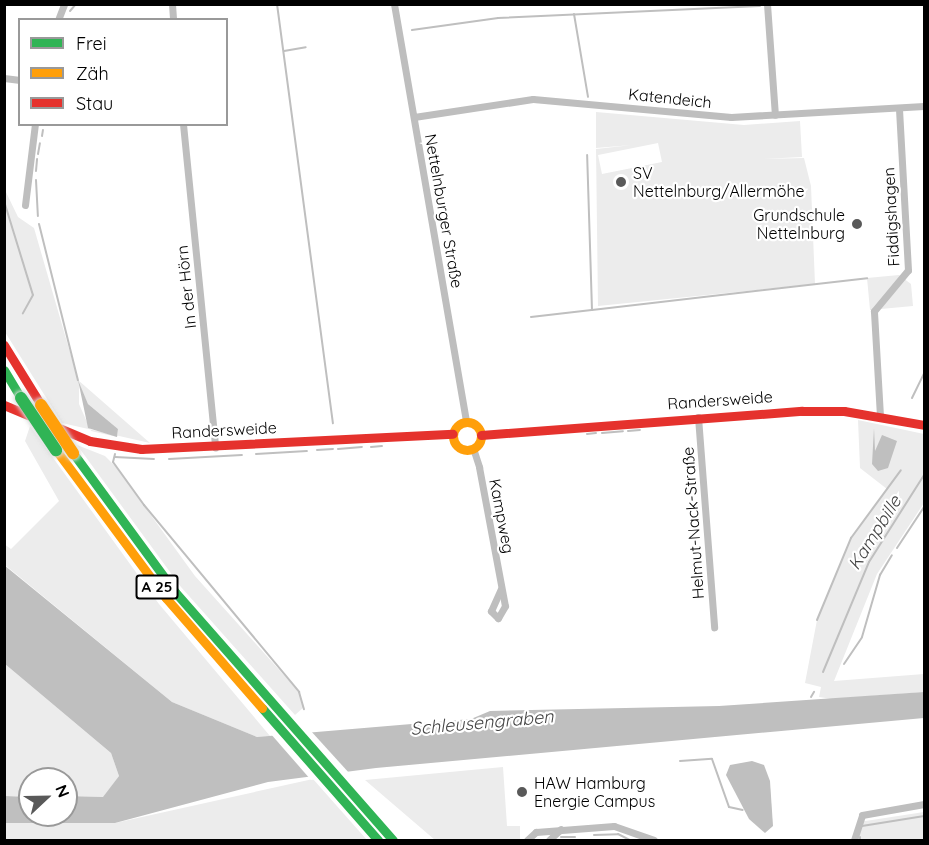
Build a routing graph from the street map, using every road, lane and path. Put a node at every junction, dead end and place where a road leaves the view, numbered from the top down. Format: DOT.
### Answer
graph roads {
  1 [pos="394,4"];
  2 [pos="767,4"];
  3 [pos="924,106"];
  4 [pos="899,111"];
  5 [pos="775,116"];
  6 [pos="414,117"];
  7 [pos="35,126"];
  8 [pos="183,126"];
  9 [pos="25,205"];
  10 [pos="4,345"];
  11 [pos="4,370"];
  12 [pos="4,405"];
  13 [pos="880,416"];
  14 [pos="698,417"];
  15 [pos="465,422"];
  16 [pos="924,425"];
  17 [pos="453,435"];
  18 [pos="481,435"];
  19 [pos="215,447"];
  20 [pos="473,448"];
  21 [pos="501,589"];
  22 [pos="714,627"];
  23 [pos="924,804"];
  24 [pos="561,829"];
  25 [pos="378,840"];
  26 [pos="393,840"];
  27 [pos="527,840"];
  28 [pos="549,840"];
  29 [pos="654,840"];
  30 [pos="854,840"];
  1 -- 6 [label="street, Nettelnburger Straße"];
  2 -- 5 [label="street"];
  3 -- 4 [label="street, Katendeich"];
  4 -- 5 [label="street, Katendeich"];
  4 -- 13 [label="street, Fiddigshagen"];
  5 -- 6 [label="street, Katendeich"];
  6 -- 15 [label="street, Nettelnburger Straße"];
  7 -- 9 [label="street"];
  8 -- 19 [label="street, In der Hörn"];
  10 -- 26 [label="main road, A 25, bridge"];
  11 -- 25 [label="main road, A 25, bridge"];
  12 -- 19 [label="main road, Randersweide"];
  13 -- 14 [label="main road, Randersweide"];
  13 -- 16 [label="main road, Randersweide"];
  14 -- 18 [label="main road, Randersweide"];
  14 -- 22 [label="street, Helmut-Nack-Straße"];
  15 -- 17 [label="main road"];
  15 -- 18 [label="main road"];
  17 -- 19 [label="main road, Randersweide"];
  17 -- 20 [label="main road"];
  18 -- 20 [label="main road"];
  20 -- 21 [label="street, Kampweg"];
  23 -- 30 [label="street"];
  24 -- 27 [label="street"];
  24 -- 28 [label="street"];
  24 -- 29 [label="street"];
}
